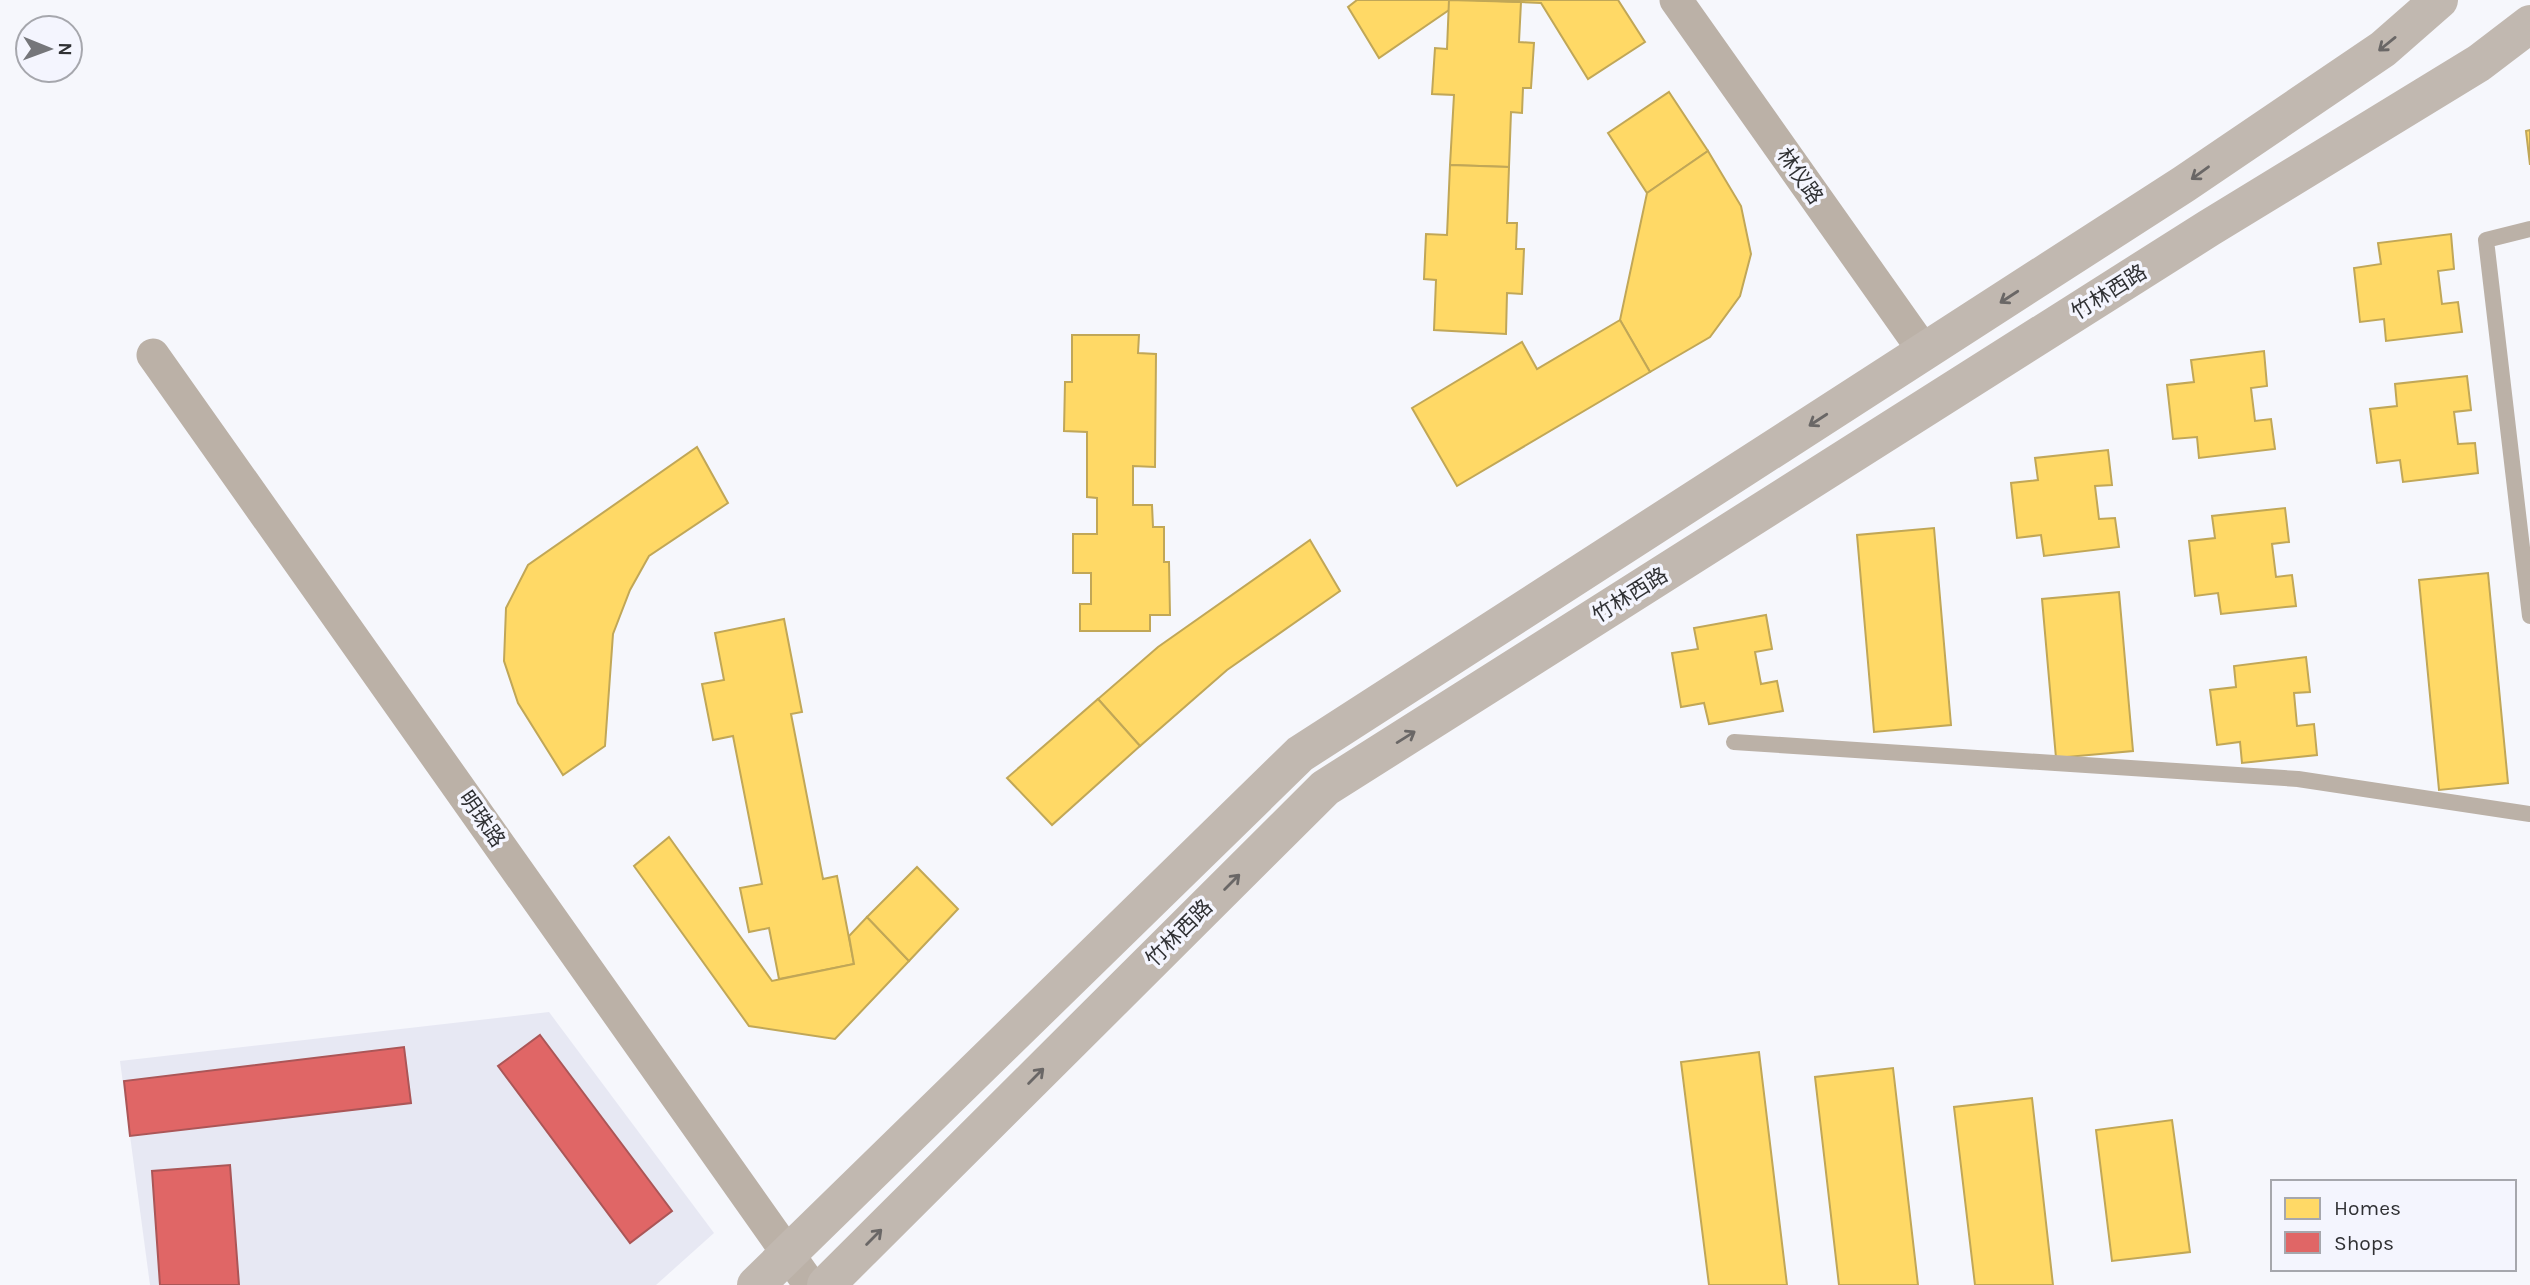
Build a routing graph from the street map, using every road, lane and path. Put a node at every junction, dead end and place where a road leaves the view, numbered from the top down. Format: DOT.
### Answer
graph roads {
  1 [pos="1675,0"];
  2 [pos="2439,0"];
  3 [pos="2530,24"];
  4 [pos="2530,229"];
  5 [pos="1924,351"];
  6 [pos="153,355"];
  7 [pos="2530,616"];
  8 [pos="1734,742"];
  9 [pos="2530,814"];
  10 [pos="789,1253"];
  11 [pos="756,1285"];
  12 [pos="810,1285"];
  13 [pos="826,1285"];
  1 -- 5 [label="street, 林仪路"];
  2 -- 5 [label="main road, 竹林西路, one-way"];
  13 -- 3 [label="main road, 竹林西路, one-way"];
  4 -- 7 [label="lane"];
  5 -- 10 [label="main road, 竹林西路, one-way"];
  6 -- 10 [label="street, 明珠路"];
  8 -- 9 [label="lane"];
  10 -- 11 [label="main road, 竹林西路"];
  10 -- 12 [label="street, 明珠路"];
}
